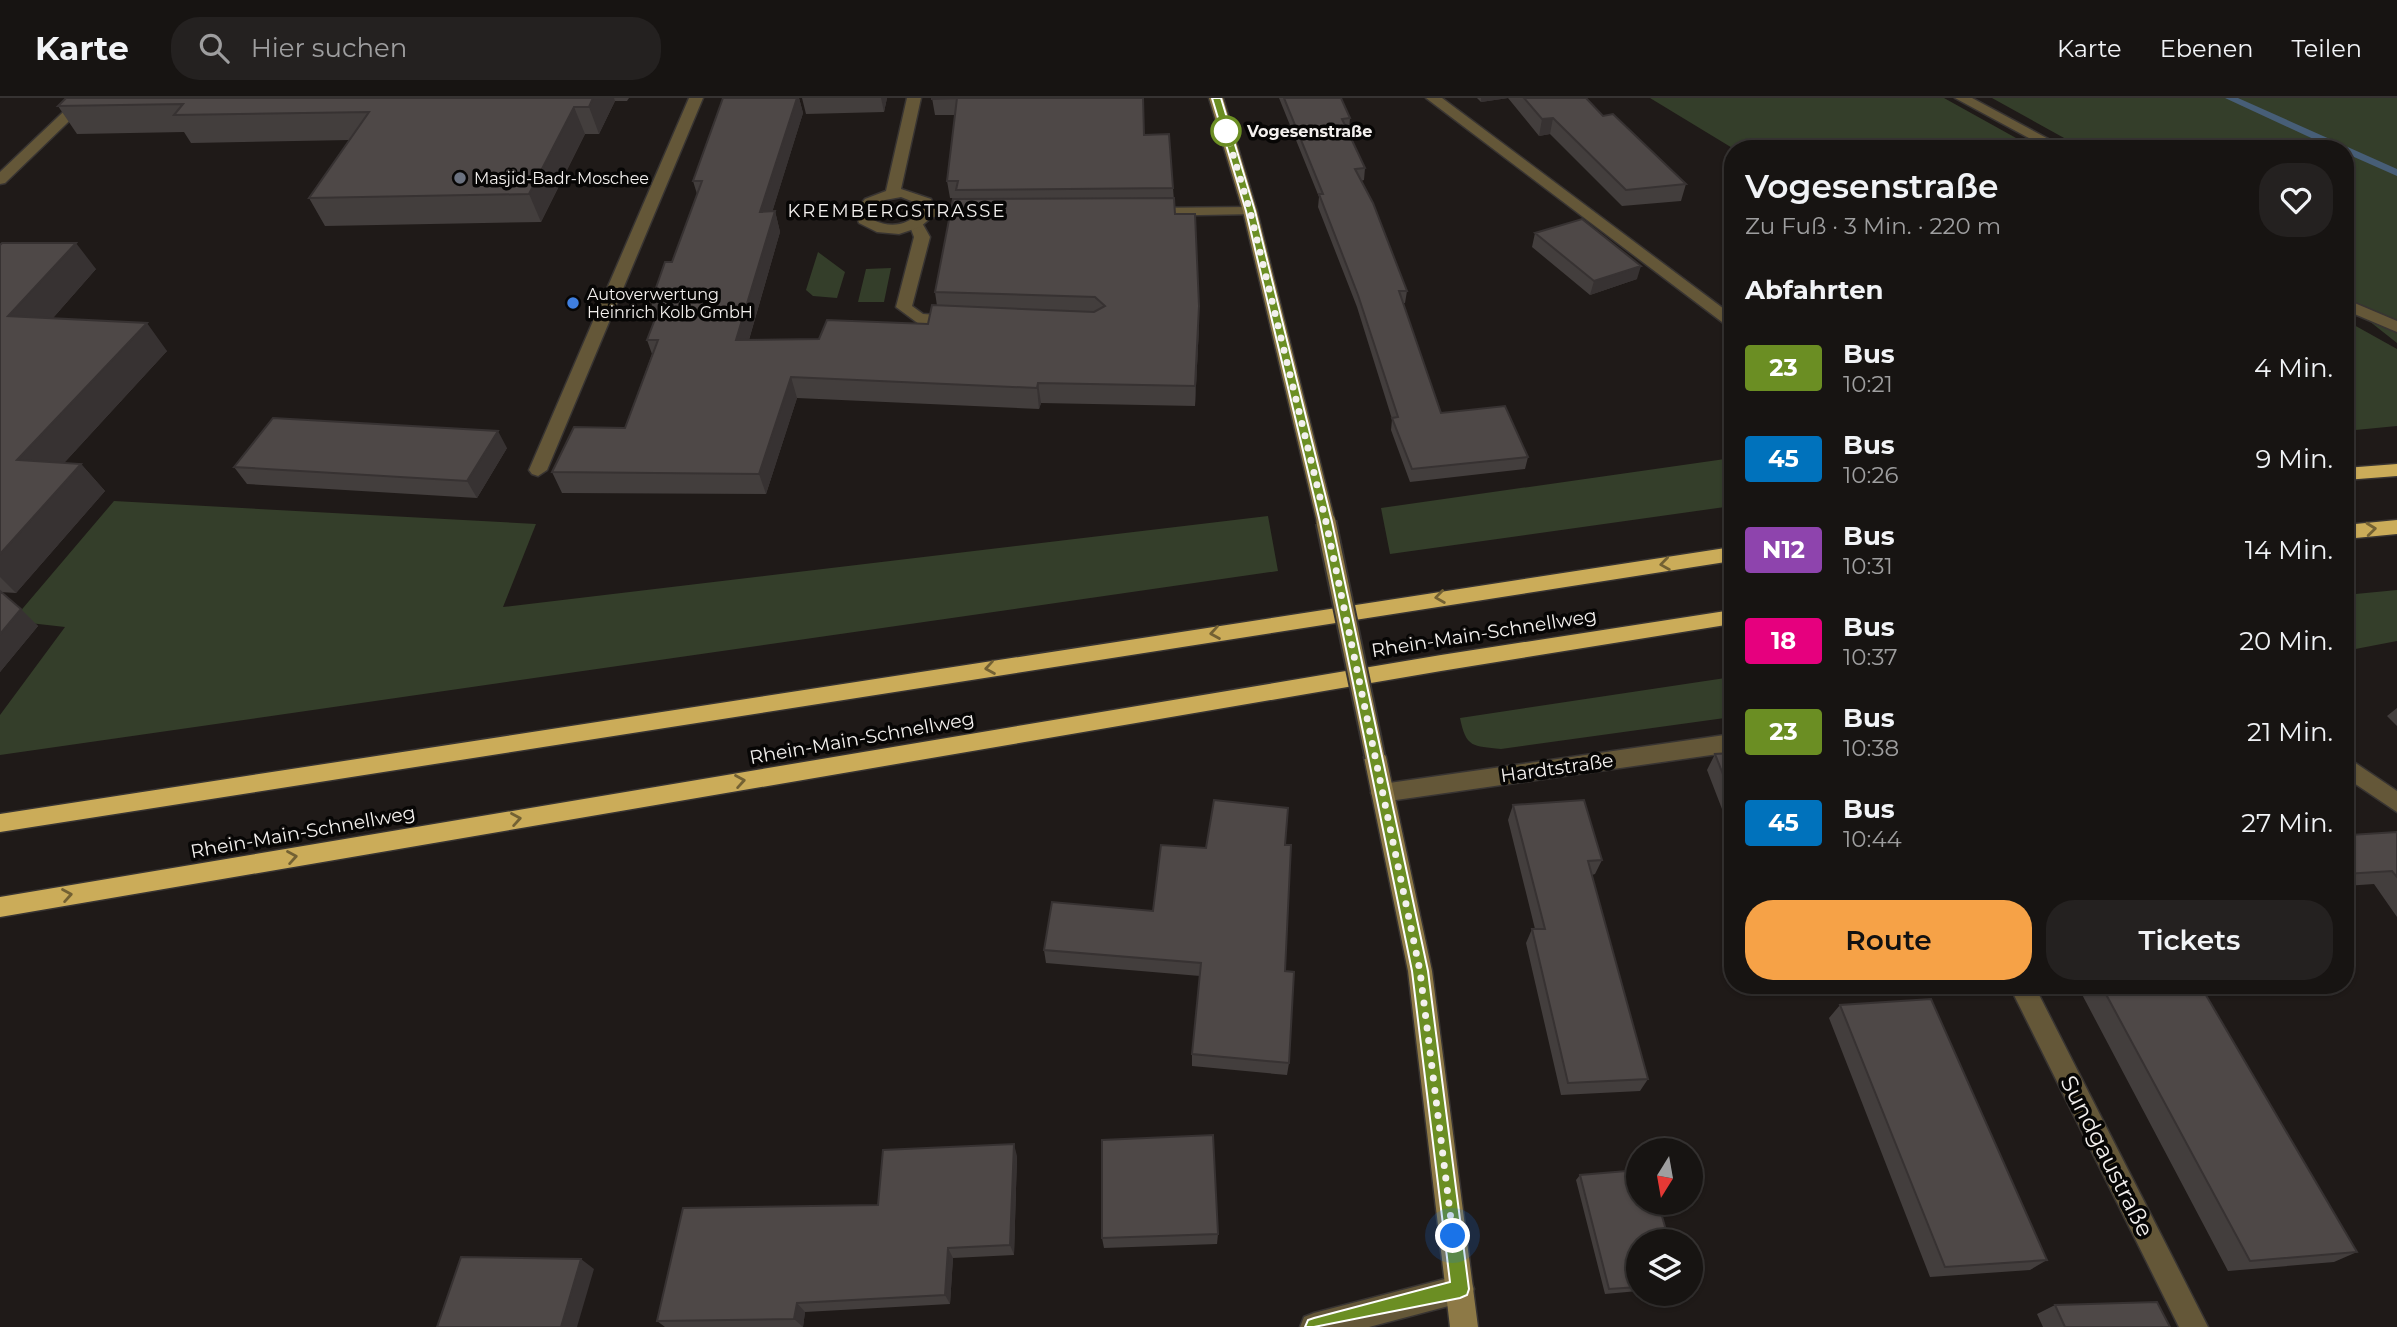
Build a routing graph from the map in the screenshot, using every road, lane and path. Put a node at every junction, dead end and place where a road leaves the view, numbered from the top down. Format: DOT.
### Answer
graph roads {
  1 [pos="86,98"];
  2 [pos="696,98"];
  3 [pos="914,98"];
  4 [pos="1216,98"];
  5 [pos="1433,98"];
  6 [pos="1962,98"];
  7 [pos="2043,140"];
  8 [pos="0,180"];
  9 [pos="893,194"];
  10 [pos="1250,211"];
  11 [pos="1126,212"];
  12 [pos="996,213"];
  13 [pos="922,219"];
  14 [pos="2354,308"];
  15 [pos="1724,316"];
  16 [pos="973,321"];
  17 [pos="2397,327"];
  18 [pos="538,470"];
  19 [pos="2397,470"];
  20 [pos="2354,473"];
  21 [pos="2397,527"];
  22 [pos="2354,531"];
  23 [pos="1724,555"];
  24 [pos="1724,618"];
  25 [pos="1724,744"];
  26 [pos="2354,772"];
  27 [pos="1382,793"];
  28 [pos="2397,803"];
  29 [pos="0,823"];
  30 [pos="0,906"];
  31 [pos="2026,994"];
  32 [pos="1460,1289"];
  33 [pos="1314,1327"];
  34 [pos="1464,1327"];
  35 [pos="2194,1327"];
  1 -- 8 [label="street"];
  2 -- 18 [label="street"];
  3 -- 9 [label="street"];
  4 -- 10 [label="street"];
  5 -- 15 [label="street"];
  6 -- 7 [label="street"];
  9 -- 13 [label="street"];
  9 -- 13 [label="street"];
  10 -- 11 [label="street"];
  10 -- 27 [label="street, bridge"];
  12 -- 13 [label="street"];
  13 -- 16 [label="street"];
  14 -- 17 [label="street"];
  19 -- 20 [label="highway"];
  22 -- 21 [label="highway, one-way"];
  23 -- 29 [label="highway, one-way"];
  30 -- 24 [label="highway, Rhein-Main-Schnellweg, one-way"];
  25 -- 27 [label="street, Hardtstraße"];
  26 -- 28 [label="street"];
  27 -- 32 [label="street"];
  31 -- 35 [label="street, Sundgaustraße"];
  32 -- 33 [label="street"];
  32 -- 34 [label="street"];
}
